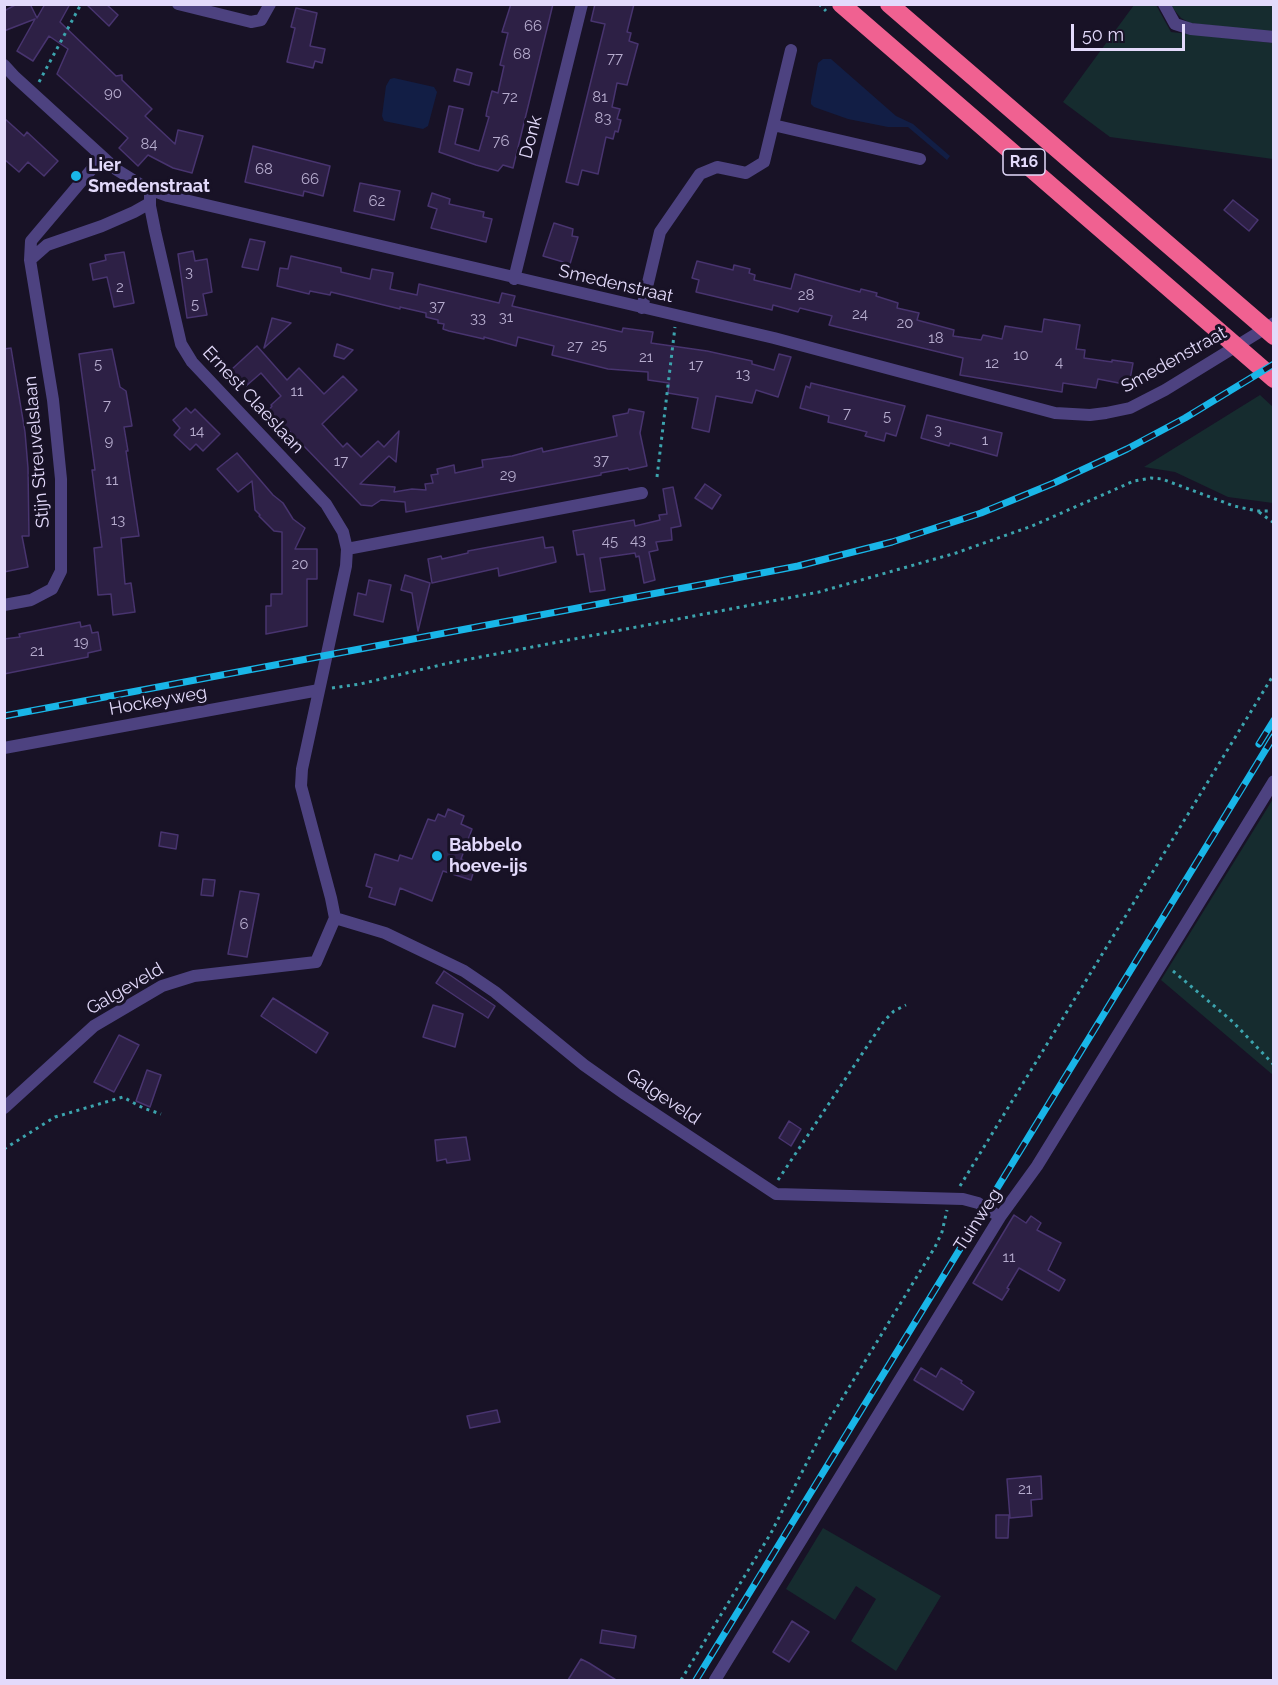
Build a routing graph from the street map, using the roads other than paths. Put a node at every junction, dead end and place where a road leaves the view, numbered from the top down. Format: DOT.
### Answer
graph roads {
  1 [pos="178,4"];
  2 [pos="270,4"];
  3 [pos="582,4"];
  4 [pos="841,4"];
  5 [pos="889,4"];
  6 [pos="1164,4"];
  7 [pos="1274,37"];
  8 [pos="791,50"];
  9 [pos="4,65"];
  10 [pos="773,124"];
  11 [pos="102,157"];
  12 [pos="920,159"];
  13 [pos="150,189"];
  14 [pos="150,203"];
  15 [pos="30,260"];
  16 [pos="514,279"];
  17 [pos="642,308"];
  18 [pos="1274,323"];
  19 [pos="1274,336"];
  20 [pos="1274,379"];
  21 [pos="642,493"];
  22 [pos="347,549"];
  23 [pos="4,605"];
  24 [pos="319,690"];
  25 [pos="4,748"];
  26 [pos="1274,781"];
  27 [pos="334,918"];
  28 [pos="4,1108"];
  29 [pos="1000,1217"];
  30 [pos="715,1680"];
  1 -- 2 [label="street"];
  3 -- 16 [label="street, Donk"];
  4 -- 20 [label="highway, R16"];
  5 -- 19 [label="highway, R16"];
  6 -- 7 [label="street"];
  8 -- 10 [label="street"];
  9 -- 11 [label="street, Smedenstraat"];
  10 -- 12 [label="street"];
  10 -- 17 [label="street"];
  11 -- 13 [label="street, Smedenstraat"];
  11 -- 15 [label="street, Stijn Streuvelslaan"];
  13 -- 14 [label="street, Ernest Claeslaan"];
  13 -- 16 [label="street, Smedenstraat"];
  14 -- 15 [label="street"];
  14 -- 22 [label="street, Ernest Claeslaan"];
  15 -- 23 [label="street, Stijn Streuvelslaan"];
  16 -- 17 [label="street, Smedenstraat"];
  17 -- 18 [label="street, Smedenstraat"];
  21 -- 22 [label="street"];
  22 -- 24 [label="street, Ernest Claeslaan"];
  24 -- 25 [label="street, Hockeyweg"];
  24 -- 27 [label="street"];
  26 -- 29 [label="street, Tuinweg"];
  27 -- 28 [label="street, Galgeveld"];
  27 -- 29 [label="street, Galgeveld"];
  29 -- 30 [label="street, Tuinweg"];
}
